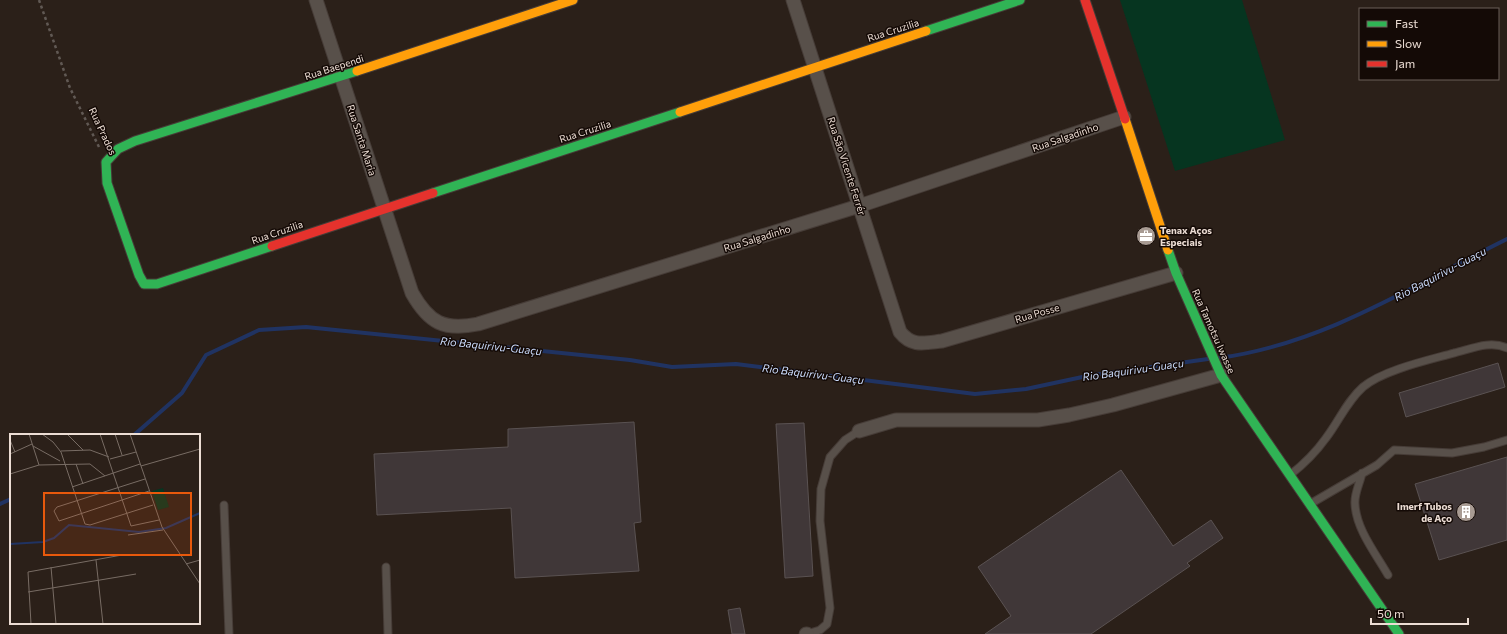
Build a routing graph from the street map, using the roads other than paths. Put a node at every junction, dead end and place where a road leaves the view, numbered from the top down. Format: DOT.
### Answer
graph roads {
  1 [pos="316,0"];
  2 [pos="574,0"];
  3 [pos="793,0"];
  4 [pos="1020,0"];
  5 [pos="1085,0"];
  6 [pos="815,67"];
  7 [pos="341,76"];
  8 [pos="1124,117"];
  9 [pos="106,162"];
  10 [pos="859,206"];
  11 [pos="384,208"];
  12 [pos="1176,273"];
  13 [pos="408,280"];
  14 [pos="157,284"];
  15 [pos="900,332"];
  16 [pos="1507,348"];
  17 [pos="1220,373"];
  18 [pos="859,431"];
  19 [pos="1507,440"];
  20 [pos="1362,473"];
  21 [pos="1290,475"];
  22 [pos="1310,504"];
  23 [pos="224,505"];
  24 [pos="386,567"];
  25 [pos="1388,575"];
  26 [pos="229,634"];
  27 [pos="388,634"];
  28 [pos="806,634"];
  29 [pos="1399,634"];
  1 -- 7 [label="street, Rua Santa Maria"];
  2 -- 7 [label="street, Rua Baependi"];
  3 -- 6 [label="street, Rua São Vicente Ferrér"];
  4 -- 6 [label="street, Rua Cruzilia"];
  5 -- 8 [label="street, Rua Tamotsu Iwasse"];
  6 -- 10 [label="street, Rua São Vicente Ferrér"];
  6 -- 11 [label="street, Rua Cruzilia"];
  7 -- 9 [label="street, Rua Baependi"];
  7 -- 11 [label="street, Rua Santa Maria"];
  8 -- 10 [label="street, Rua Salgadinho"];
  8 -- 12 [label="street, Rua Tamotsu Iwasse"];
  9 -- 14 [label="street, Rua Prados"];
  10 -- 13 [label="street, Rua Salgadinho"];
  10 -- 15 [label="street, Rua São Vicente Ferrér"];
  11 -- 13 [label="street, Rua Santa Maria"];
  11 -- 14 [label="street, Rua Cruzilia"];
  12 -- 15 [label="street, Rua Posse"];
  12 -- 17 [label="street, Rua Tamotsu Iwasse"];
  16 -- 21 [label="lane"];
  17 -- 18 [label="street"];
  17 -- 21 [label="street, Rua Tamotsu Iwasse"];
  18 -- 28 [label="lane"];
  19 -- 20 [label="lane"];
  20 -- 22 [label="lane"];
  20 -- 25 [label="lane"];
  21 -- 22 [label="street, Rua Tamotsu Iwasse"];
  22 -- 29 [label="street, Rua Tamotsu Iwasse"];
  23 -- 26 [label="lane"];
  24 -- 27 [label="lane"];
}
